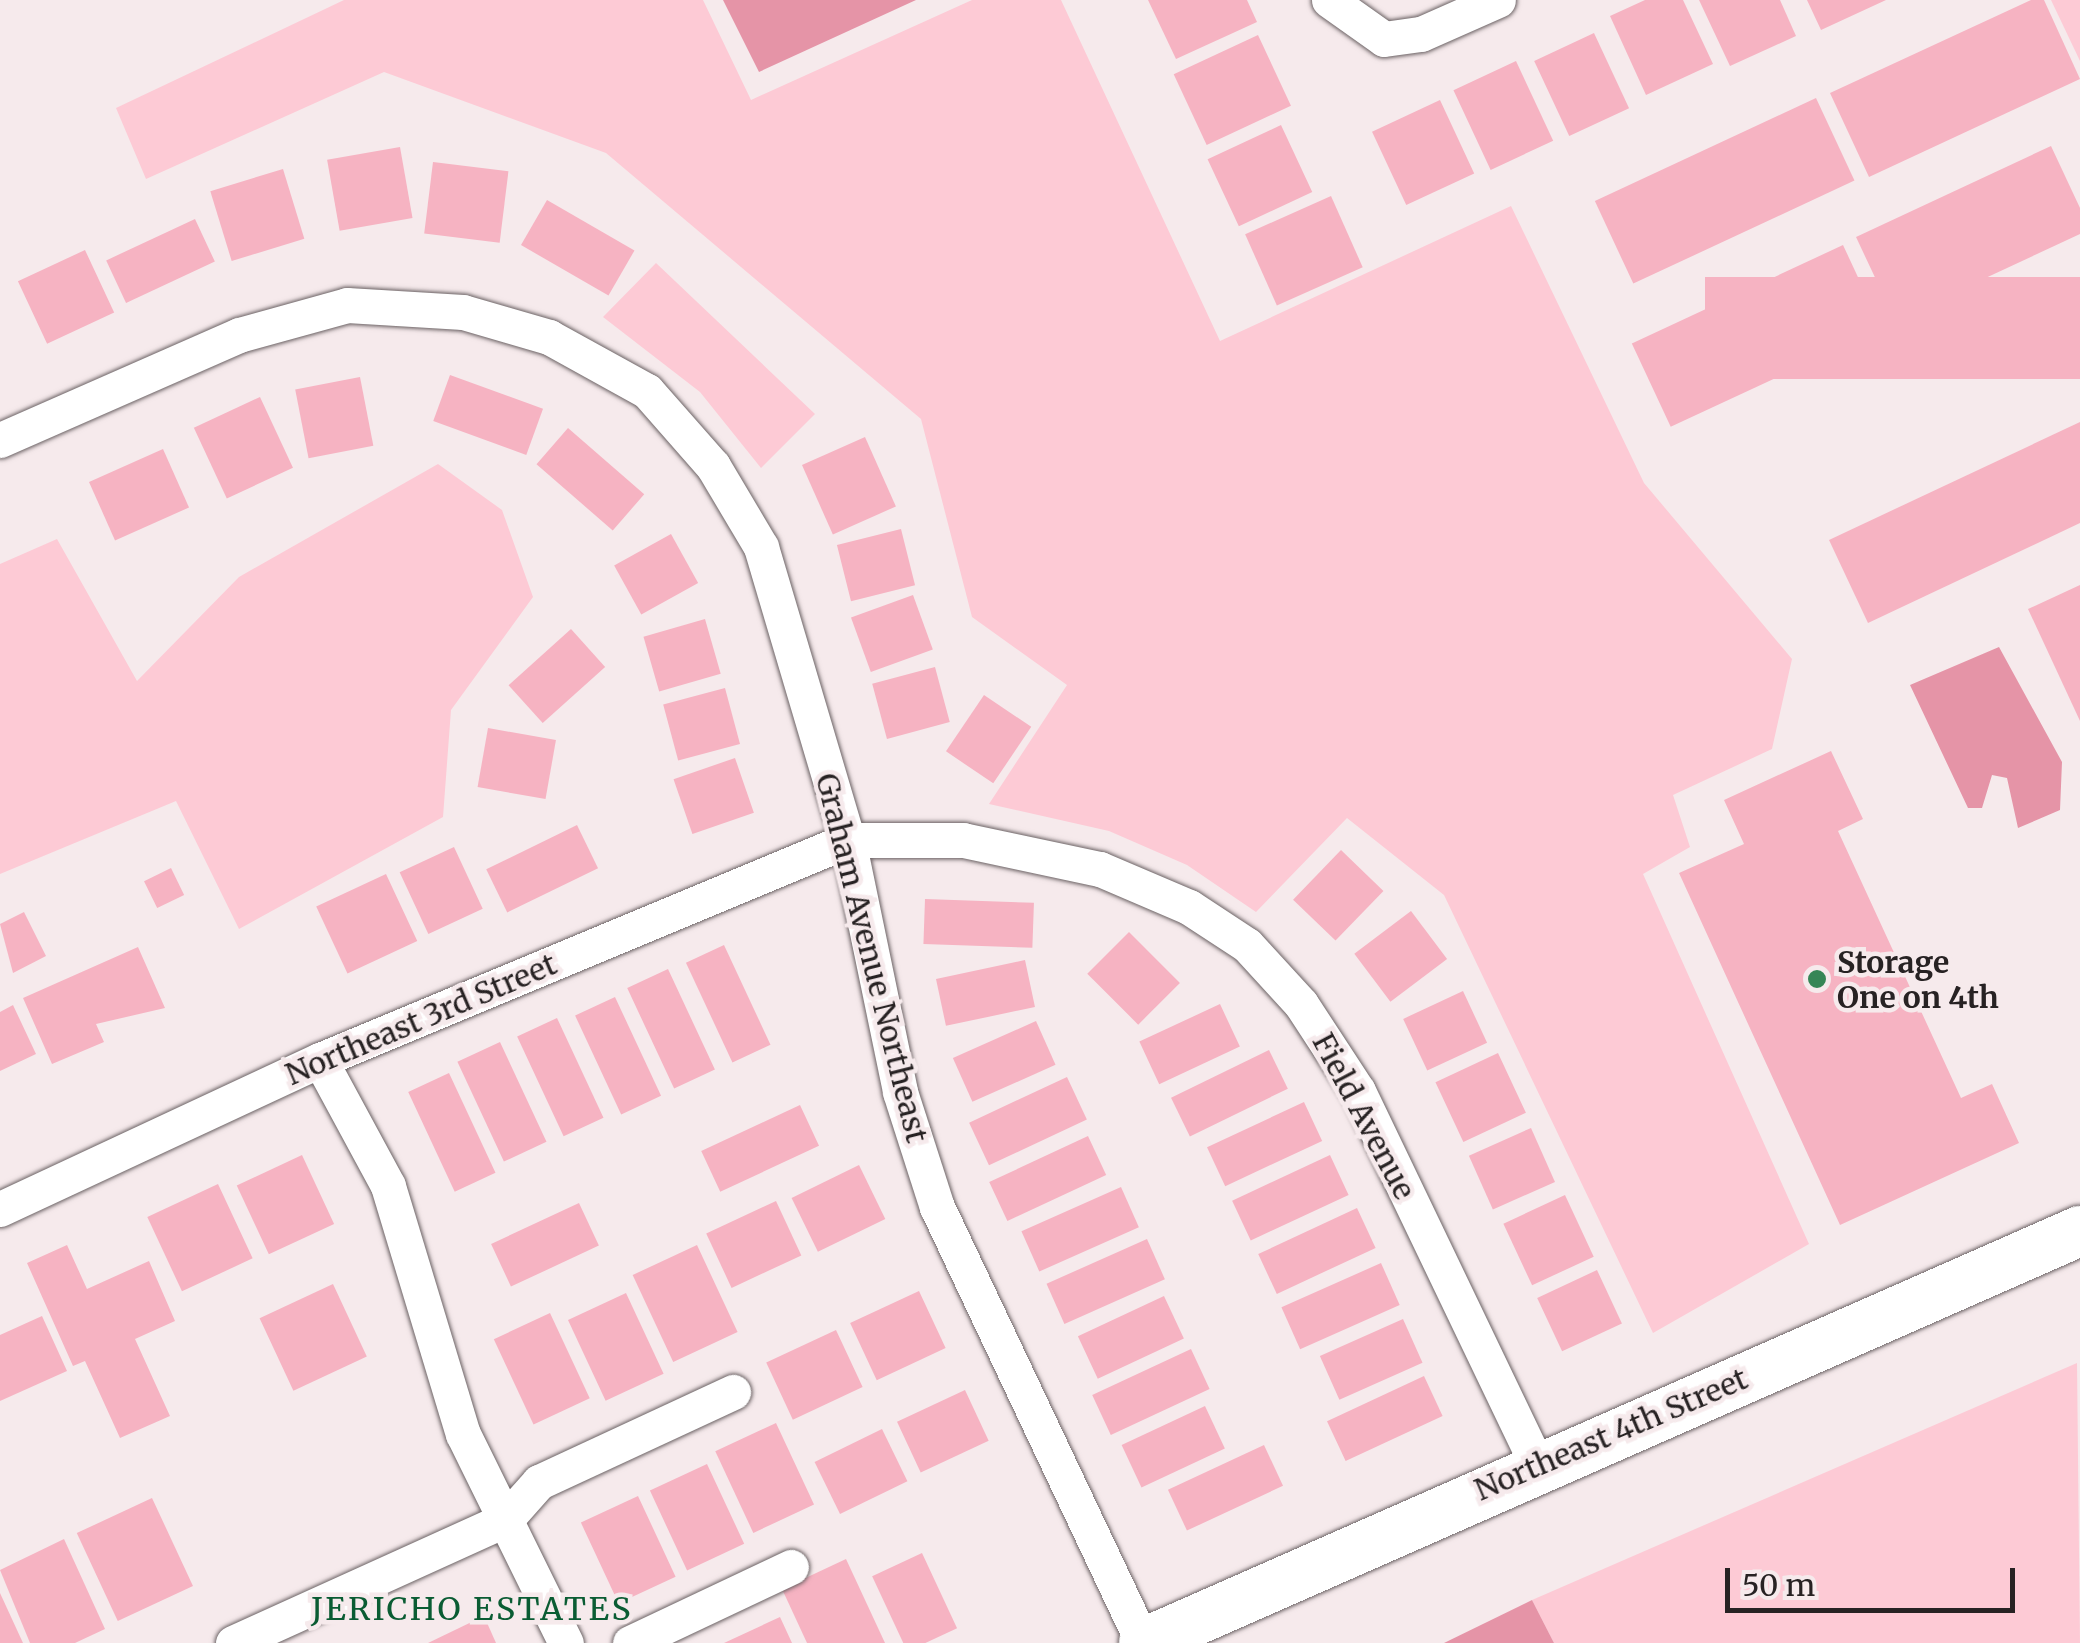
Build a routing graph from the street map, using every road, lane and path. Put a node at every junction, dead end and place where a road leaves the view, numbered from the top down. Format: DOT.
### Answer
graph roads {
  1 [pos="1328,0"];
  2 [pos="1498,0"];
  3 [pos="0,440"];
  4 [pos="848,840"];
  5 [pos="320,1060"];
  6 [pos="0,1209"];
  7 [pos="2080,1232"];
  8 [pos="733,1392"];
  9 [pos="1537,1466"];
  10 [pos="506,1518"];
  11 [pos="791,1566"];
  12 [pos="233,1643"];
  13 [pos="566,1643"];
  14 [pos="630,1643"];
  15 [pos="1143,1643"];
  1 -- 2 [label="street"];
  3 -- 4 [label="street, Graham Avenue Northeast"];
  4 -- 5 [label="street, Northeast 3rd Street"];
  4 -- 9 [label="street, Field Avenue"];
  4 -- 15 [label="street, Graham Avenue Northeast"];
  5 -- 6 [label="street, Northeast 3rd Street"];
  5 -- 10 [label="street"];
  7 -- 9 [label="main road, Northeast 4th Street"];
  8 -- 10 [label="street"];
  9 -- 15 [label="main road, Northeast 4th Street"];
  10 -- 12 [label="street"];
  10 -- 13 [label="street"];
  11 -- 14 [label="street"];
}
